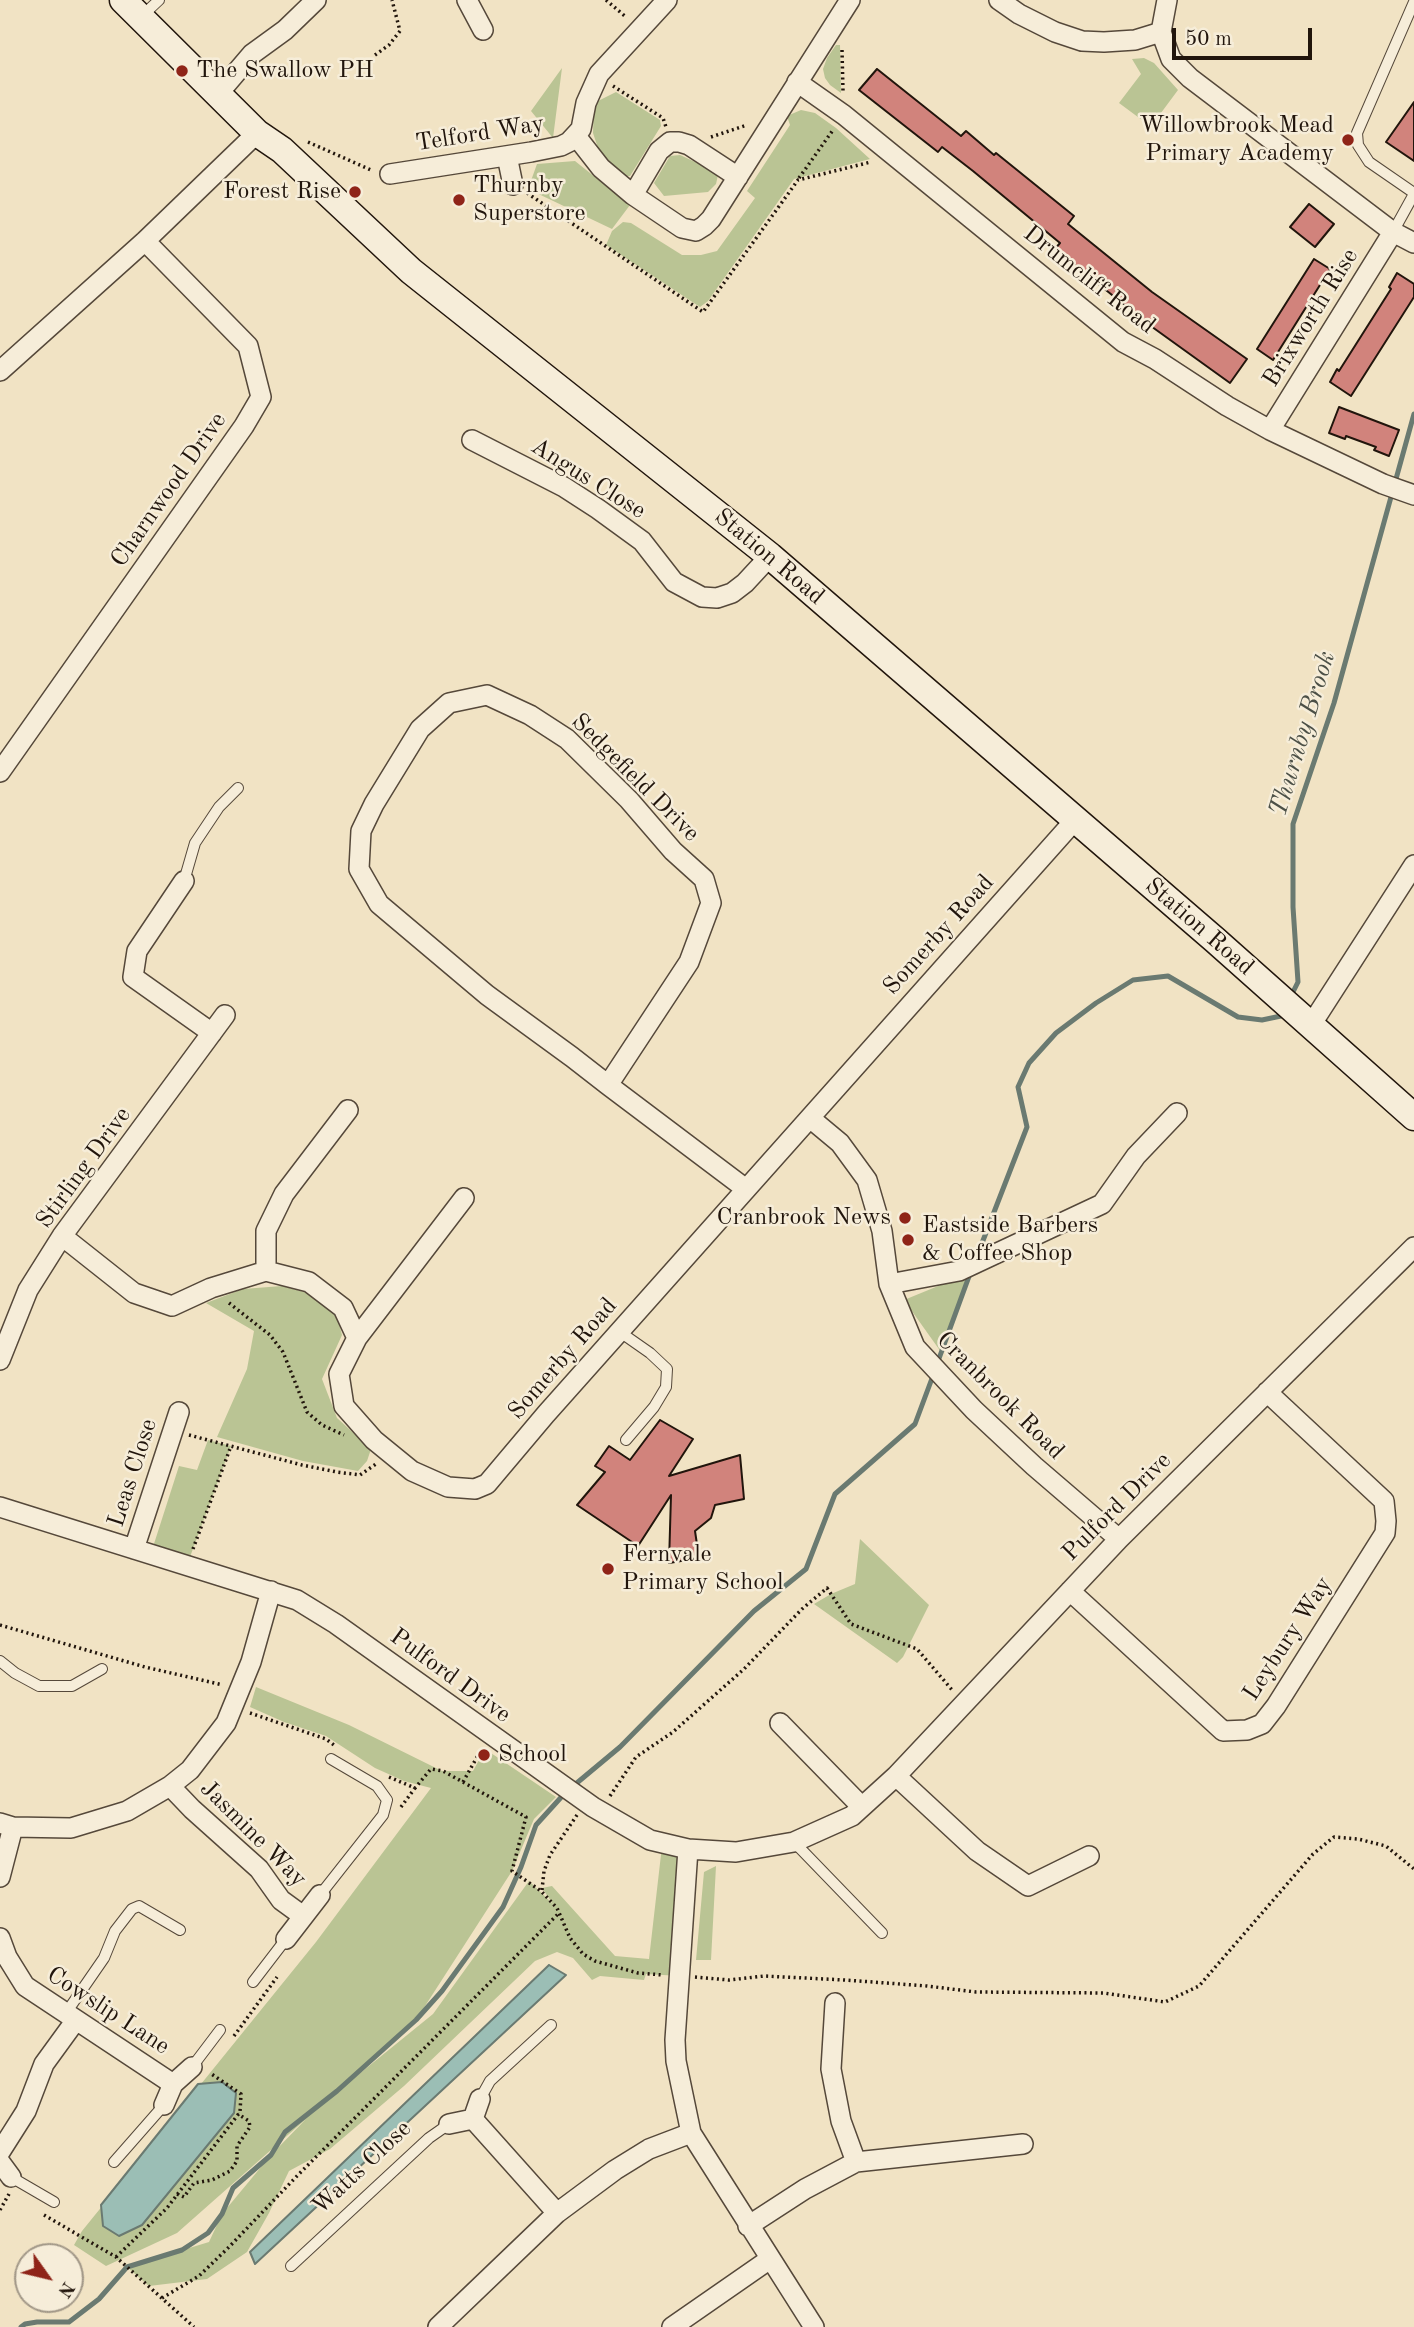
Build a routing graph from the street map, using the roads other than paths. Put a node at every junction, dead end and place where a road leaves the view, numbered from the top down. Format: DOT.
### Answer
graph roads {
  1 [pos="316,0"];
  2 [pos="667,0"];
  3 [pos="850,0"];
  4 [pos="999,0"];
  5 [pos="1167,0"];
  6 [pos="472,2"];
  7 [pos="1414,2"];
  8 [pos="141,6"];
  9 [pos="483,30"];
  10 [pos="1161,32"];
  11 [pos="797,82"];
  12 [pos="217,95"];
  13 [pos="257,133"];
  14 [pos="576,136"];
  15 [pos="507,156"];
  16 [pos="390,174"];
  17 [pos="738,177"];
  18 [pos="513,185"];
  19 [pos="1414,194"];
  20 [pos="633,195"];
  21 [pos="1393,232"];
  22 [pos="145,241"];
  23 [pos="1414,243"];
  24 [pos="0,371"];
  25 [pos="1270,430"];
  26 [pos="472,439"];
  27 [pos="1412,495"];
  28 [pos="770,556"];
  29 [pos="0,772"];
  30 [pos="238,788"];
  31 [pos="1074,820"];
  32 [pos="1414,865"];
  33 [pos="184,881"];
  34 [pos="225,1015"];
  35 [pos="1311,1025"];
  36 [pos="212,1033"];
  37 [pos="608,1085"];
  38 [pos="348,1110"];
  39 [pos="1177,1113"];
  40 [pos="1414,1117"];
  41 [pos="810,1118"];
  42 [pos="746,1189"];
  43 [pos="464,1198"];
  44 [pos="62,1236"];
  45 [pos="1414,1247"];
  46 [pos="265,1271"];
  47 [pos="889,1284"];
  48 [pos="620,1332"];
  49 [pos="357,1338"];
  50 [pos="0,1360"];
  51 [pos="1267,1392"];
  52 [pos="176,1422"];
  53 [pos="626,1440"];
  54 [pos="0,1507"];
  55 [pos="1119,1539"];
  56 [pos="134,1549"];
  57 [pos="271,1591"];
  58 [pos="1070,1591"];
  59 [pos="0,1661"];
  60 [pos="103,1670"];
  61 [pos="780,1723"];
  62 [pos="331,1759"];
  63 [pos="897,1776"];
  64 [pos="170,1786"];
  65 [pos="862,1807"];
  66 [pos="7,1825"];
  67 [pos="794,1842"];
  68 [pos="688,1849"];
  69 [pos="1089,1856"];
  70 [pos="0,1877"];
  71 [pos="320,1895"];
  72 [pos="303,1916"];
  73 [pos="180,1930"];
  74 [pos="882,1933"];
  75 [pos="0,1938"];
  76 [pos="286,1939"];
  77 [pos="253,1982"];
  78 [pos="835,2003"];
  79 [pos="71,2016"];
  80 [pos="551,2025"];
  81 [pos="220,2030"];
  82 [pos="194,2064"];
  83 [pos="173,2084"];
  84 [pos="480,2099"];
  85 [pos="164,2105"];
  86 [pos="473,2119"];
  87 [pos="449,2124"];
  88 [pos="691,2133"];
  89 [pos="1023,2144"];
  90 [pos="0,2152"];
  91 [pos="114,2162"];
  92 [pos="856,2162"];
  93 [pos="4,2176"];
  94 [pos="54,2202"];
  95 [pos="557,2213"];
  96 [pos="748,2225"];
  97 [pos="770,2259"];
  98 [pos="291,2266"];
  99 [pos="438,2327"];
  100 [pos="672,2327"];
  101 [pos="814,2327"];
  1 -- 12 [label="street"];
  2 -- 14 [label="street, Telford Way"];
  3 -- 11 [label="street"];
  4 -- 10 [label="street"];
  5 -- 10 [label="street"];
  6 -- 9 [label="street"];
  7 -- 19 [label="lane"];
  8 -- 12 [label="street, Station Road"];
  10 -- 21 [label="street"];
  11 -- 17 [label="street"];
  11 -- 25 [label="street, Drumcliff Road"];
  12 -- 13 [label="street, Station Road"];
  13 -- 22 [label="street"];
  13 -- 28 [label="street, Station Road"];
  14 -- 15 [label="street, Telford Way"];
  14 -- 20 [label="street"];
  15 -- 16 [label="street, Telford Way"];
  15 -- 18 [label="street"];
  17 -- 20 [label="street"];
  17 -- 20 [label="street"];
  19 -- 21 [label="lane"];
  21 -- 23 [label="street"];
  21 -- 25 [label="street, Brixworth Rise"];
  22 -- 24 [label="street"];
  22 -- 29 [label="street, Charnwood Drive"];
  25 -- 27 [label="street, Drumcliff Road"];
  26 -- 28 [label="street, Angus Close"];
  28 -- 31 [label="street, Station Road"];
  30 -- 33 [label="lane"];
  31 -- 35 [label="street, Station Road"];
  31 -- 41 [label="street, Somerby Road"];
  32 -- 35 [label="street"];
  33 -- 36 [label="street"];
  34 -- 36 [label="street, Stirling Drive"];
  35 -- 40 [label="street, Station Road"];
  36 -- 44 [label="street, Stirling Drive"];
  37 -- 37 [label="street, Sedgefield Drive"];
  37 -- 42 [label="street, Sedgefield Drive"];
  38 -- 46 [label="street"];
  39 -- 47 [label="street"];
  41 -- 42 [label="street, Somerby Road"];
  41 -- 47 [label="street, Cranbrook Road"];
  42 -- 48 [label="street, Somerby Road"];
  43 -- 49 [label="street, Somerby Road"];
  44 -- 46 [label="street"];
  44 -- 50 [label="street, Stirling Drive"];
  45 -- 51 [label="street, Pulford Drive"];
  46 -- 49 [label="street"];
  47 -- 55 [label="street, Cranbrook Road"];
  48 -- 49 [label="street, Somerby Road"];
  48 -- 53 [label="lane"];
  51 -- 55 [label="street, Pulford Drive"];
  51 -- 58 [label="street, Leybury Way"];
  52 -- 56 [label="street, Leas Close"];
  54 -- 56 [label="street, Pulford Drive"];
  55 -- 58 [label="street, Pulford Drive"];
  56 -- 57 [label="street, Pulford Drive"];
  57 -- 64 [label="street"];
  57 -- 68 [label="street, Pulford Drive"];
  58 -- 63 [label="street, Pulford Drive"];
  59 -- 60 [label="lane"];
  61 -- 65 [label="street"];
  62 -- 71 [label="lane"];
  63 -- 65 [label="street, Pulford Drive"];
  63 -- 69 [label="street"];
  64 -- 66 [label="street"];
  64 -- 72 [label="street, Jasmine Way"];
  65 -- 67 [label="street, Pulford Drive"];
  66 -- 70 [label="street"];
  67 -- 68 [label="street, Pulford Drive"];
  67 -- 74 [label="lane"];
  68 -- 88 [label="street"];
  71 -- 72 [label="street, Jasmine Way"];
  72 -- 76 [label="street, Jasmine Way"];
  73 -- 79 [label="lane"];
  75 -- 79 [label="street, Cowslip Lane"];
  76 -- 77 [label="lane"];
  78 -- 92 [label="street"];
  79 -- 83 [label="street, Cowslip Lane"];
  79 -- 90 [label="street"];
  80 -- 84 [label="lane"];
  81 -- 82 [label="lane"];
  82 -- 83 [label="street, Cowslip Lane"];
  83 -- 85 [label="street, Cowslip Lane"];
  84 -- 86 [label="street"];
  85 -- 91 [label="lane"];
  86 -- 87 [label="street, Watts Close"];
  86 -- 95 [label="street"];
  87 -- 98 [label="lane, Watts Close"];
  88 -- 95 [label="street"];
  88 -- 96 [label="street"];
  89 -- 92 [label="street"];
  92 -- 96 [label="street"];
  93 -- 94 [label="lane"];
  95 -- 99 [label="street"];
  96 -- 97 [label="street"];
  97 -- 100 [label="street"];
  97 -- 101 [label="street"];
}
